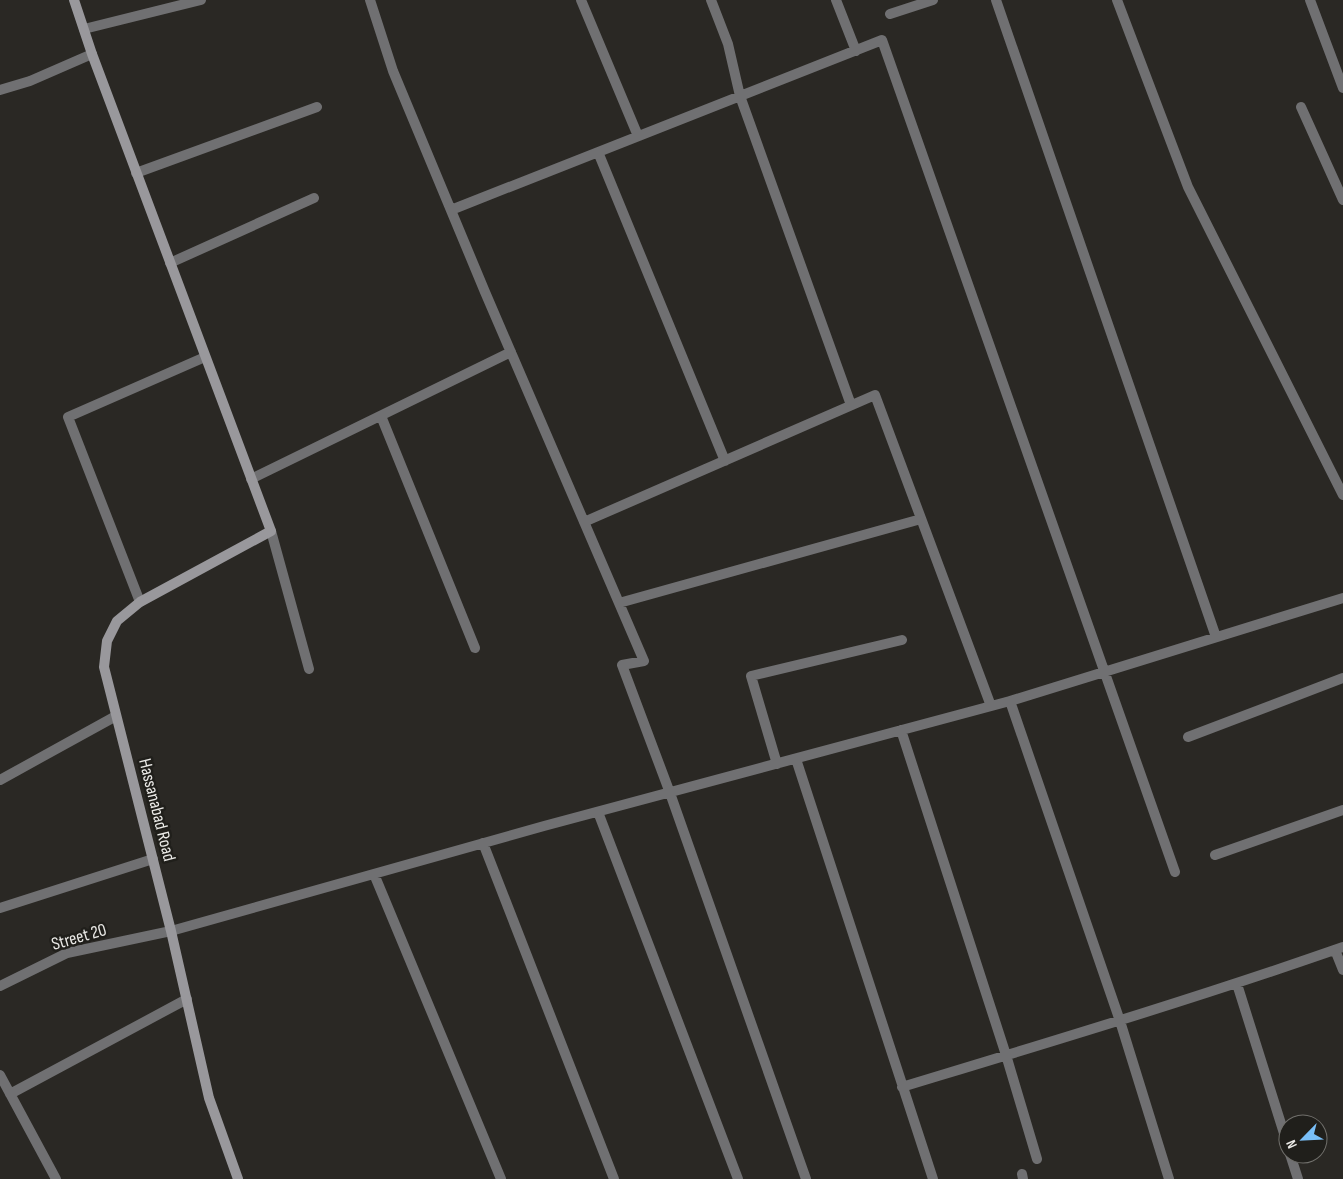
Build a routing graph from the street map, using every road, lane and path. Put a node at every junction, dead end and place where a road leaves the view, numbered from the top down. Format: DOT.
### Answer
graph roads {
  1 [pos="74,0"];
  2 [pos="201,0"];
  3 [pos="370,0"];
  4 [pos="581,0"];
  5 [pos="711,0"];
  6 [pos="836,0"];
  7 [pos="934,0"];
  8 [pos="996,0"];
  9 [pos="1116,0"];
  10 [pos="1310,0"];
  11 [pos="890,14"];
  12 [pos="84,29"];
  13 [pos="856,51"];
  14 [pos="92,54"];
  15 [pos="1343,88"];
  16 [pos="0,90"];
  17 [pos="740,96"];
  18 [pos="316,107"];
  19 [pos="1300,107"];
  20 [pos="638,136"];
  21 [pos="598,152"];
  22 [pos="136,173"];
  23 [pos="314,198"];
  24 [pos="1343,200"];
  25 [pos="451,210"];
  26 [pos="170,263"];
  27 [pos="511,352"];
  28 [pos="204,357"];
  29 [pos="851,405"];
  30 [pos="381,416"];
  31 [pos="724,461"];
  32 [pos="251,479"];
  33 [pos="1343,495"];
  34 [pos="921,519"];
  35 [pos="584,522"];
  36 [pos="271,530"];
  37 [pos="1343,598"];
  38 [pos="140,602"];
  39 [pos="619,603"];
  40 [pos="1216,637"];
  41 [pos="902,640"];
  42 [pos="475,648"];
  43 [pos="308,669"];
  44 [pos="1104,672"];
  45 [pos="1343,678"];
  46 [pos="1010,701"];
  47 [pos="991,706"];
  48 [pos="116,716"];
  49 [pos="901,730"];
  50 [pos="1188,737"];
  51 [pos="796,759"];
  52 [pos="778,764"];
  53 [pos="0,780"];
  54 [pos="670,793"];
  55 [pos="1343,810"];
  56 [pos="598,812"];
  57 [pos="483,843"];
  58 [pos="1215,855"];
  59 [pos="153,859"];
  60 [pos="1175,872"];
  61 [pos="374,874"];
  62 [pos="0,908"];
  63 [pos="171,931"];
  64 [pos="1339,948"];
  65 [pos="1343,970"];
  66 [pos="1237,984"];
  67 [pos="0,986"];
  68 [pos="187,999"];
  69 [pos="1120,1021"];
  70 [pos="1006,1056"];
  71 [pos="0,1076"];
  72 [pos="902,1087"];
  73 [pos="10,1094"];
  74 [pos="1278,1114"];
  75 [pos="1037,1159"];
  76 [pos="1293,1164"];
  77 [pos="56,1179"];
  78 [pos="238,1179"];
  79 [pos="500,1179"];
  80 [pos="614,1179"];
  81 [pos="738,1179"];
  82 [pos="806,1179"];
  83 [pos="933,1179"];
  84 [pos="1169,1179"];
  85 [pos="1298,1179"];
  1 -- 12 [label="street"];
  2 -- 12 [label="street"];
  3 -- 25 [label="street"];
  4 -- 20 [label="street"];
  5 -- 17 [label="street"];
  6 -- 13 [label="street"];
  7 -- 11 [label="street"];
  8 -- 40 [label="street"];
  9 -- 33 [label="street"];
  10 -- 15 [label="street"];
  12 -- 14 [label="street"];
  13 -- 17 [label="street"];
  13 -- 44 [label="street"];
  14 -- 16 [label="street"];
  14 -- 22 [label="street"];
  17 -- 20 [label="street"];
  17 -- 29 [label="street"];
  18 -- 22 [label="street"];
  19 -- 24 [label="street"];
  20 -- 21 [label="street"];
  21 -- 25 [label="street"];
  21 -- 31 [label="street"];
  22 -- 26 [label="street"];
  23 -- 26 [label="street"];
  25 -- 27 [label="street"];
  26 -- 28 [label="street"];
  27 -- 30 [label="street"];
  27 -- 35 [label="street"];
  28 -- 32 [label="street"];
  28 -- 38 [label="street"];
  29 -- 31 [label="street"];
  29 -- 34 [label="street"];
  30 -- 32 [label="street"];
  30 -- 42 [label="street"];
  31 -- 35 [label="street"];
  32 -- 36 [label="street"];
  34 -- 39 [label="street"];
  34 -- 47 [label="street"];
  35 -- 39 [label="street"];
  36 -- 38 [label="street, Hassanabad Road"];
  36 -- 43 [label="street"];
  37 -- 40 [label="street, Street 20"];
  38 -- 48 [label="street, Hassanabad Road"];
  39 -- 54 [label="street"];
  40 -- 44 [label="street, Street 20"];
  41 -- 52 [label="street"];
  44 -- 46 [label="street, Street 20"];
  44 -- 60 [label="street"];
  45 -- 50 [label="street"];
  46 -- 47 [label="street, Street 20"];
  46 -- 69 [label="street"];
  47 -- 49 [label="street, Street 20"];
  48 -- 53 [label="street"];
  48 -- 59 [label="street, Hassanabad Road"];
  49 -- 51 [label="street, Street 20"];
  49 -- 70 [label="street"];
  51 -- 52 [label="street, Street 20"];
  51 -- 72 [label="street"];
  52 -- 54 [label="street, Street 20"];
  54 -- 56 [label="street, Street 20"];
  54 -- 82 [label="street"];
  55 -- 58 [label="street"];
  56 -- 57 [label="street, Street 20"];
  56 -- 81 [label="street"];
  57 -- 61 [label="street, Street 20"];
  57 -- 80 [label="street"];
  59 -- 62 [label="street"];
  59 -- 63 [label="street, Hassanabad Road"];
  61 -- 63 [label="street, Street 20"];
  61 -- 79 [label="street"];
  63 -- 67 [label="street, Street 20"];
  63 -- 68 [label="street, Hassanabad Road"];
  64 -- 65 [label="street"];
  64 -- 66 [label="street"];
  66 -- 69 [label="street"];
  66 -- 74 [label="street"];
  68 -- 73 [label="street"];
  68 -- 78 [label="street, Hassanabad Road"];
  69 -- 70 [label="street"];
  69 -- 84 [label="street"];
  70 -- 72 [label="street"];
  70 -- 75 [label="street"];
  71 -- 73 [label="street"];
  72 -- 83 [label="street"];
  73 -- 77 [label="street"];
  76 -- 85 [label="street"];
}
